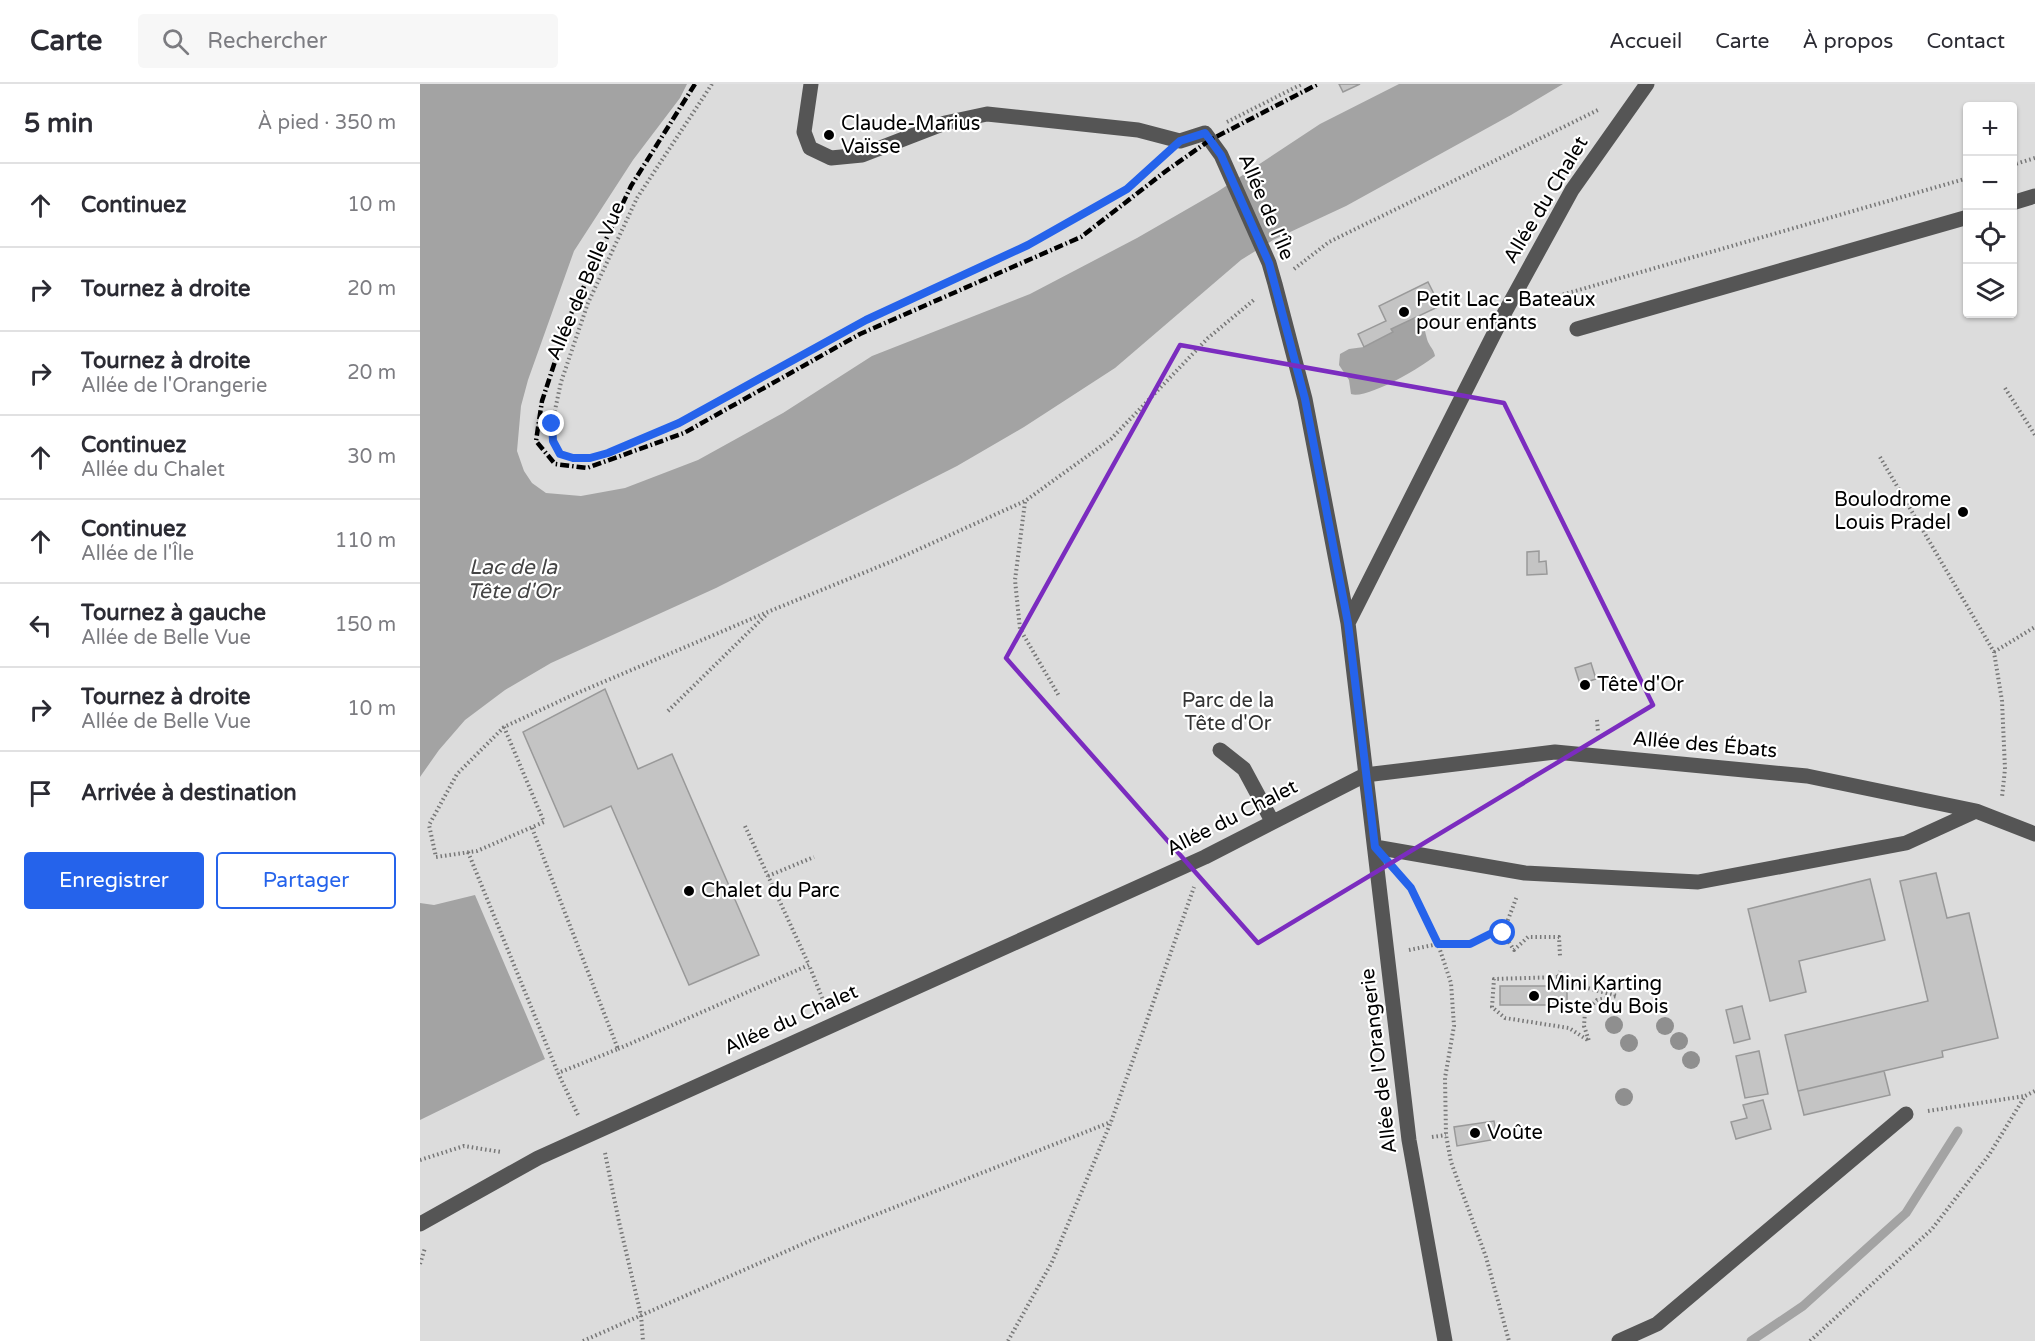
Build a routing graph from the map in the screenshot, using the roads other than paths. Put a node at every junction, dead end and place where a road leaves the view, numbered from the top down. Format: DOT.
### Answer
graph roads {
  1 [pos="811,84"];
  2 [pos="1647,84"];
  3 [pos="2035,196"];
  4 [pos="2017,202"];
  5 [pos="1963,218"];
  6 [pos="1577,329"];
  7 [pos="1348,623"];
  8 [pos="1220,750"];
  9 [pos="1365,775"];
  10 [pos="1976,811"];
  11 [pos="1272,821"];
  12 [pos="2035,834"];
  13 [pos="1375,847"];
  14 [pos="1906,1114"];
  15 [pos="420,1224"];
  16 [pos="1445,1341"];
  17 [pos="1619,1341"];
  1 -- 7 [label="street, Allée de l'Île"];
  2 -- 7 [label="street, Allée du Chalet"];
  3 -- 4 [label="street"];
  5 -- 6 [label="street"];
  7 -- 9 [label="street"];
  8 -- 11 [label="street"];
  9 -- 10 [label="street, Allée des Ébats"];
  9 -- 11 [label="street, Allée du Chalet"];
  9 -- 13 [label="street, Allée de l'Orangerie"];
  10 -- 12 [label="street, Allée des Ébats"];
  10 -- 13 [label="street"];
  11 -- 15 [label="street, Allée du Chalet"];
  13 -- 16 [label="street, Allée de l'Orangerie"];
  14 -- 17 [label="street"];
}
